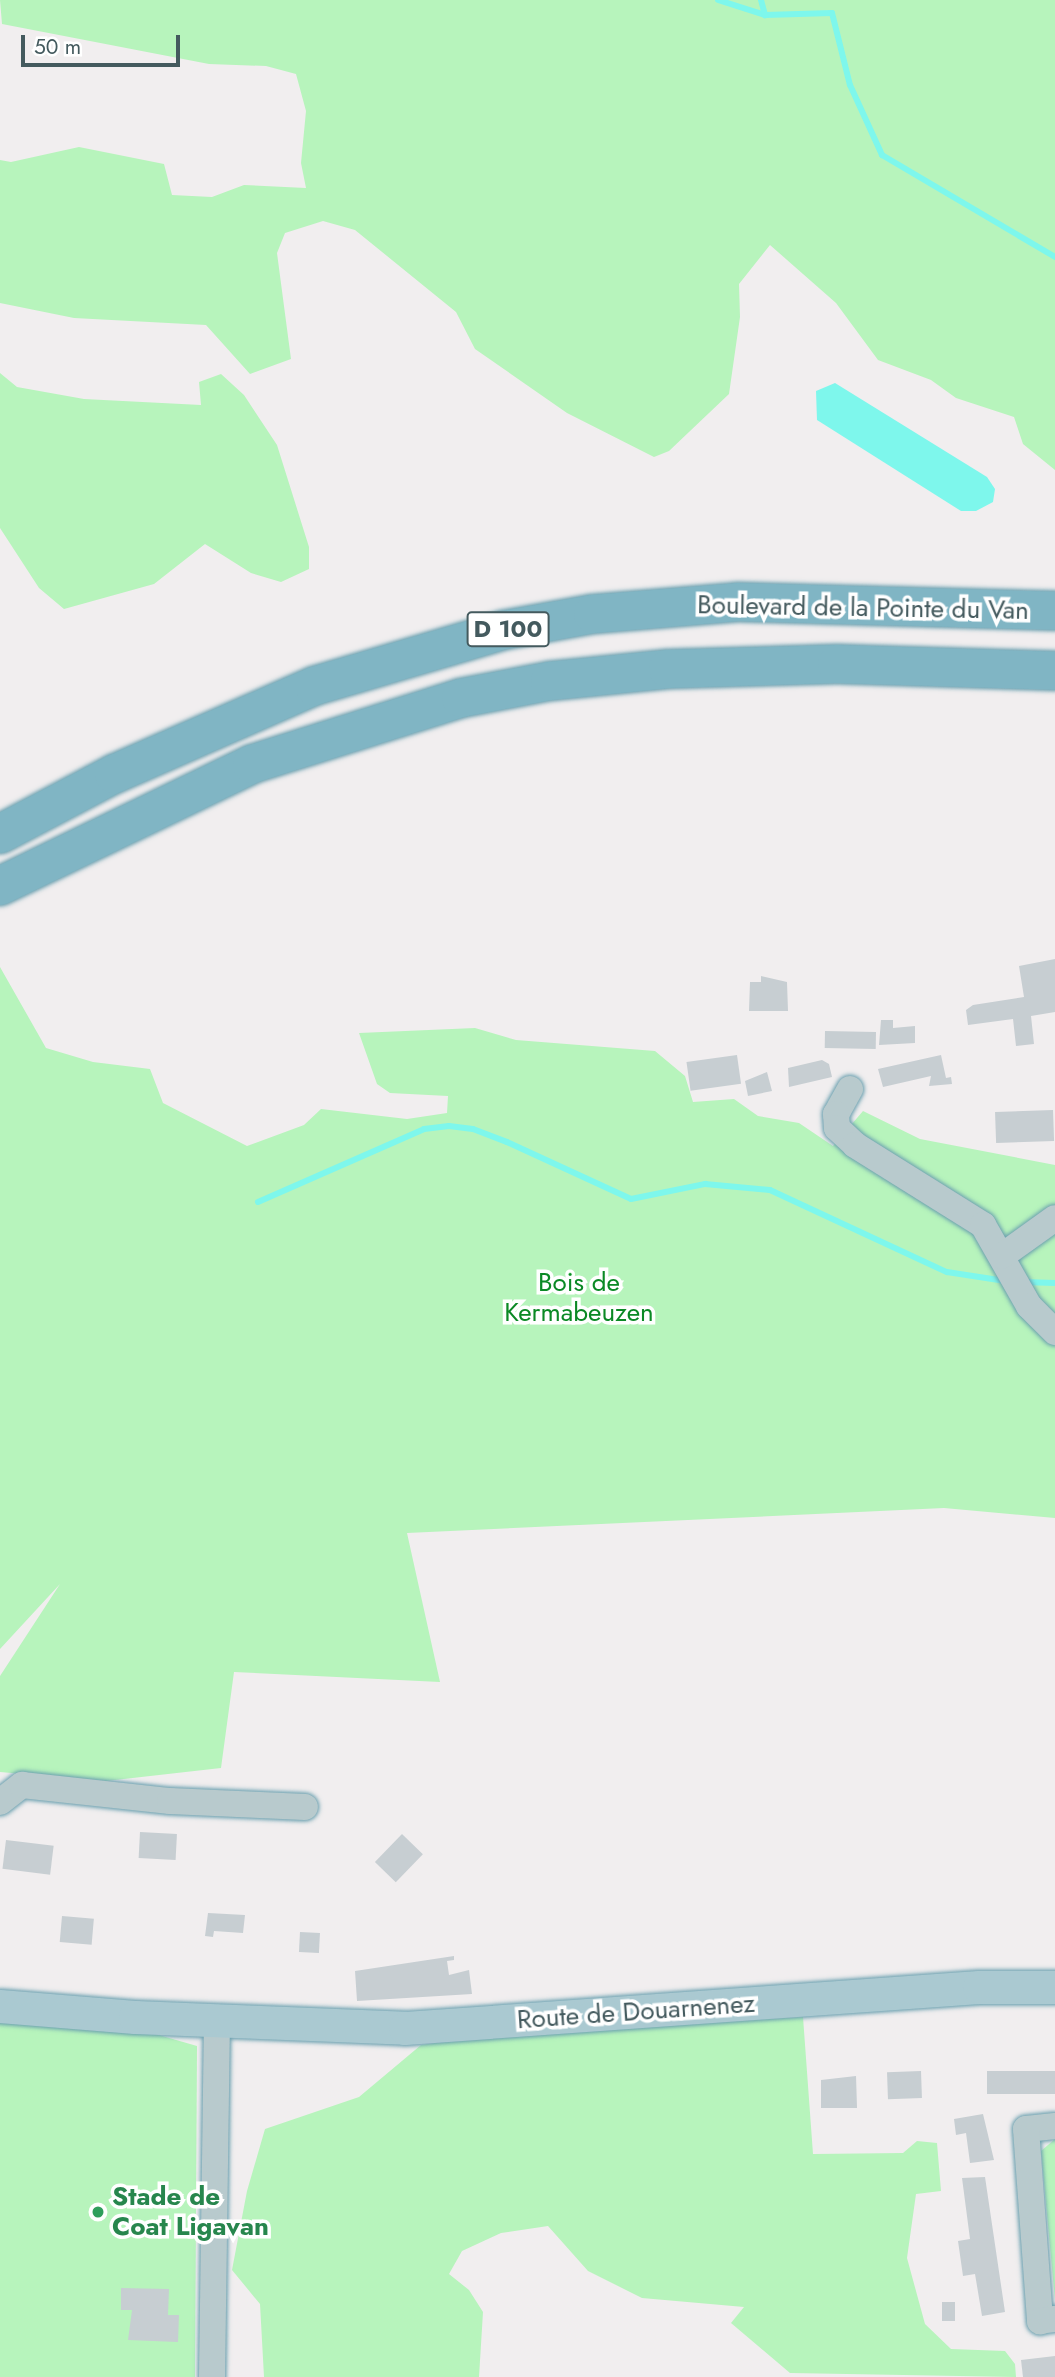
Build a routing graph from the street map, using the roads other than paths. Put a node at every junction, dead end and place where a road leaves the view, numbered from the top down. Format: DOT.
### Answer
graph roads {
  1 [pos="1055,611"];
  2 [pos="1055,671"];
  3 [pos="0,834"];
  4 [pos="0,886"];
  5 [pos="850,1089"];
  6 [pos="1055,1218"];
  7 [pos="1009,1273"];
  8 [pos="1055,1332"];
  9 [pos="0,1802"];
  10 [pos="305,1807"];
  11 [pos="1055,1987"];
  12 [pos="0,2006"];
  13 [pos="217,2021"];
  14 [pos="1055,2126"];
  15 [pos="1055,2319"];
  16 [pos="212,2377"];
  1 -- 3 [label="highway, Boulevard de la Pointe du Van / D 100"];
  2 -- 4 [label="highway, D 100"];
  5 -- 7 [label="street"];
  6 -- 7 [label="street"];
  7 -- 8 [label="street"];
  9 -- 10 [label="street"];
  11 -- 13 [label="main road, Route de Douarnenez"];
  12 -- 13 [label="main road, Route de Douarnenez"];
  13 -- 16 [label="street"];
  14 -- 15 [label="street"];
}
